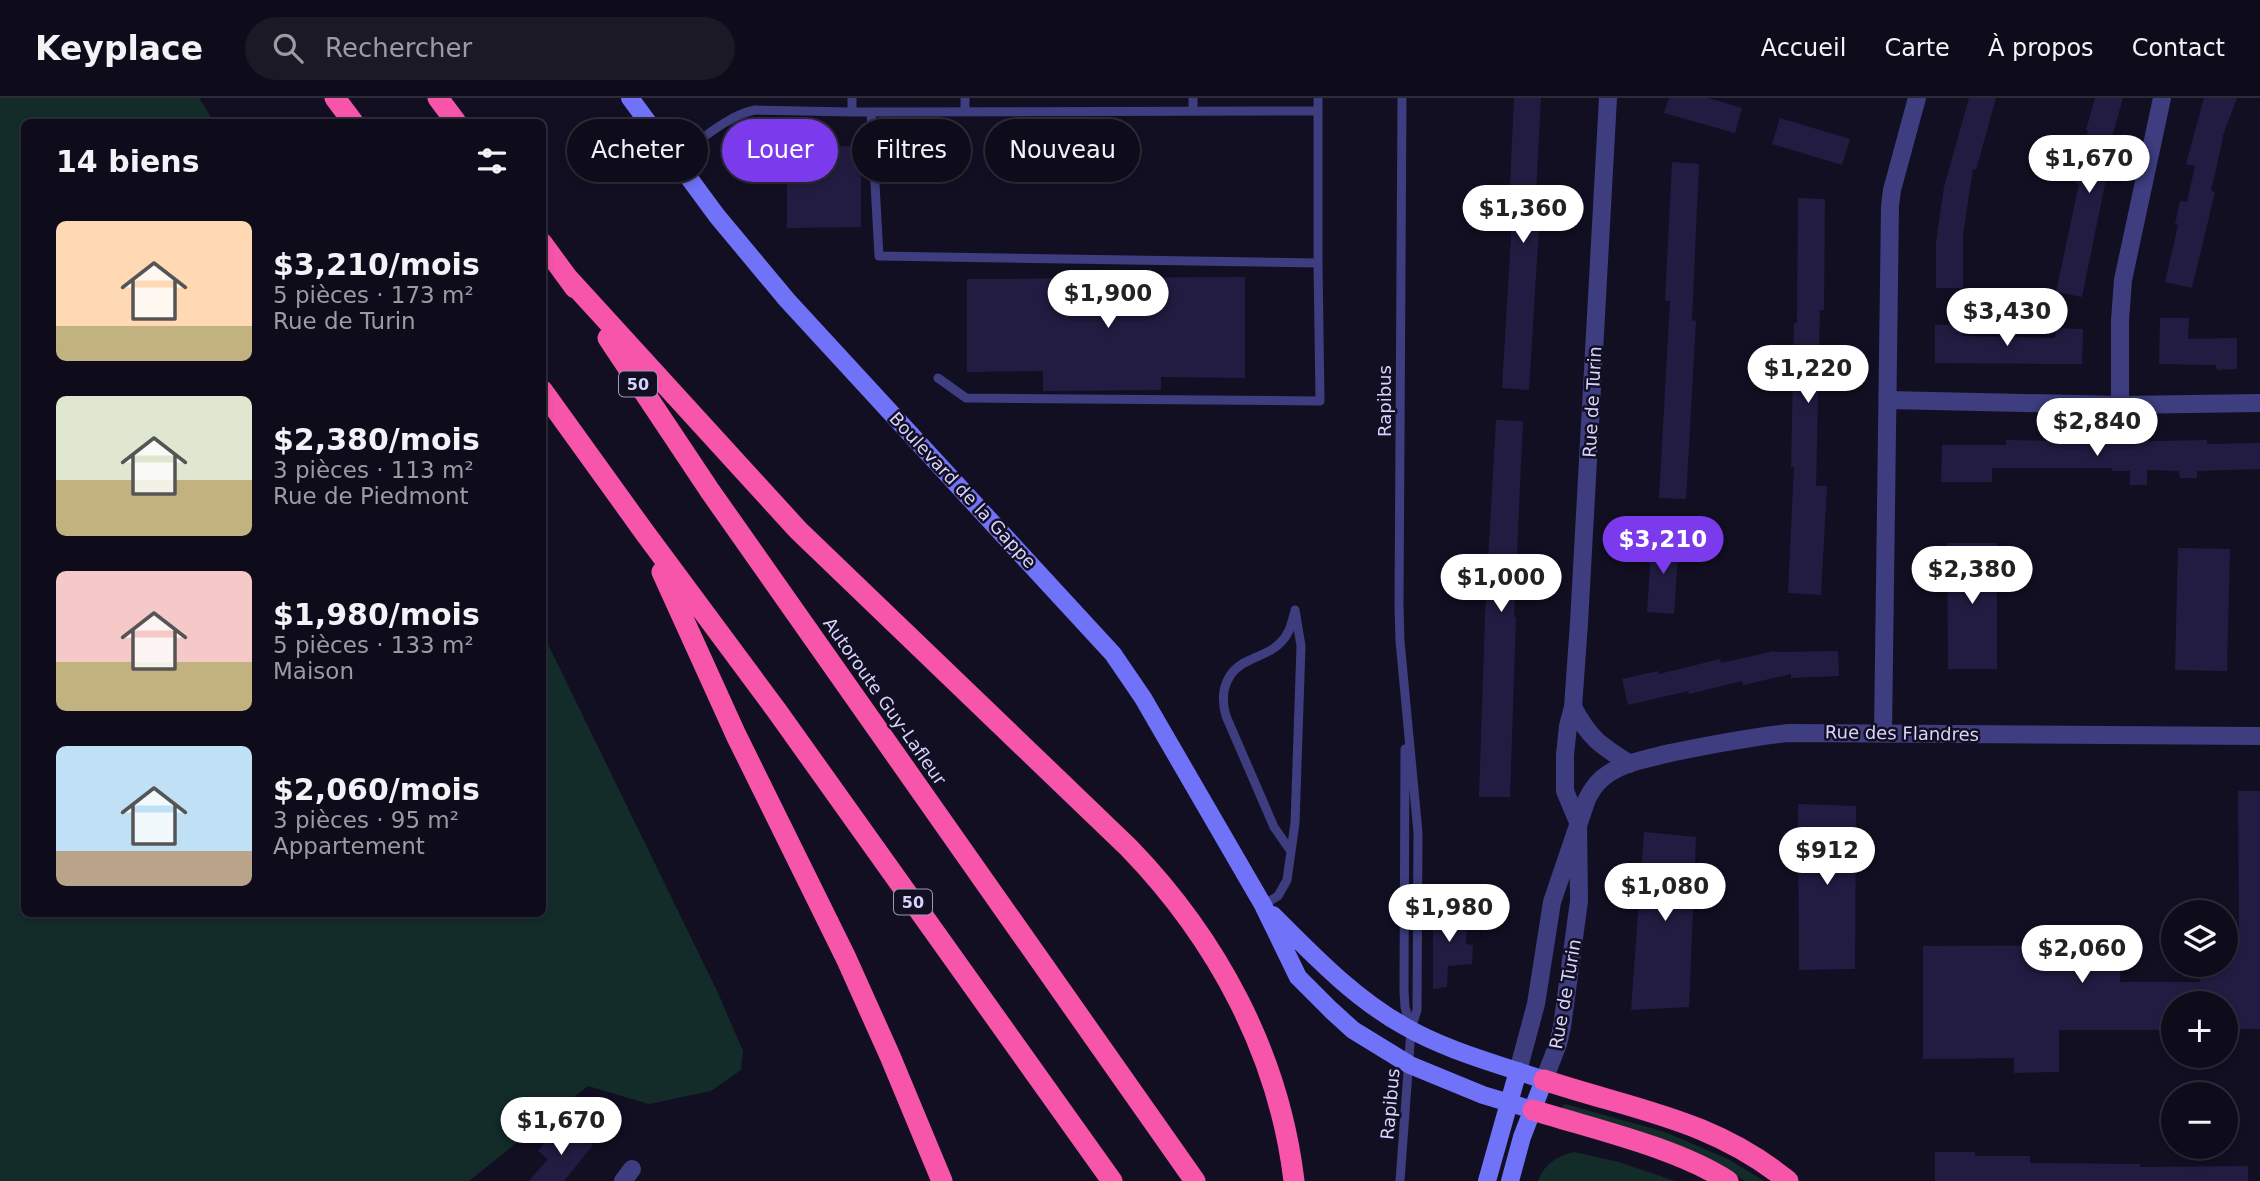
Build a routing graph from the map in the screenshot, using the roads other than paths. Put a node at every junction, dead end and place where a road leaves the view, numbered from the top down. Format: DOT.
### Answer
graph roads {
  1 [pos="335,98"];
  2 [pos="438,98"];
  3 [pos="630,98"];
  4 [pos="852,98"];
  5 [pos="965,98"];
  6 [pos="1193,98"];
  7 [pos="1318,98"];
  8 [pos="1402,98"];
  9 [pos="1608,98"];
  10 [pos="1917,98"];
  11 [pos="2162,98"];
  12 [pos="1193,111"];
  13 [pos="1318,111"];
  14 [pos="852,112"];
  15 [pos="871,112"];
  16 [pos="965,112"];
  17 [pos="350,119"];
  18 [pos="454,119"];
  19 [pos="645,119"];
  20 [pos="708,134"];
  21 [pos="692,182"];
  22 [pos="546,248"];
  23 [pos="1318,263"];
  24 [pos="567,276"];
  25 [pos="937,378"];
  26 [pos="546,396"];
  27 [pos="1888,400"];
  28 [pos="2260,403"];
  29 [pos="2119,405"];
  30 [pos="645,533"];
  31 [pos="1406,704"];
  32 [pos="1573,707"];
  33 [pos="1883,733"];
  34 [pos="2260,736"];
  35 [pos="1630,764"];
  36 [pos="1578,822"];
  37 [pos="1290,850"];
  38 [pos="1264,905"];
  39 [pos="1411,1030"];
  40 [pos="1410,1065"];
  41 [pos="1518,1071"];
  42 [pos="1544,1080"];
  43 [pos="1509,1103"];
  44 [pos="1533,1110"];
  45 [pos="942,1181"];
  46 [pos="1112,1181"];
  47 [pos="1195,1181"];
  48 [pos="1294,1181"];
  49 [pos="1399,1181"];
  50 [pos="1487,1181"];
  51 [pos="1510,1181"];
  52 [pos="1728,1181"];
  53 [pos="1788,1181"];
  1 -- 17 [label="highway"];
  2 -- 18 [label="highway"];
  3 -- 19 [label="street, Boulevard de la Gappe"];
  4 -- 14 [label="lane"];
  5 -- 16 [label="lane"];
  6 -- 12 [label="lane"];
  7 -- 13 [label="lane"];
  8 -- 31 [label="lane, Rapibus"];
  9 -- 32 [label="street, Rue de Turin"];
  10 -- 27 [label="street"];
  11 -- 29 [label="street"];
  12 -- 13 [label="lane"];
  12 -- 16 [label="lane"];
  13 -- 23 [label="lane"];
  14 -- 15 [label="lane"];
  14 -- 20 [label="lane"];
  15 -- 16 [label="lane"];
  15 -- 23 [label="lane"];
  21 -- 38 [label="street, Boulevard de la Gappe"];
  22 -- 24 [label="highway, Autoroute Guy-Lafleur / 50"];
  23 -- 25 [label="lane"];
  24 -- 47 [label="highway, Autoroute Guy-Lafleur / 50"];
  24 -- 48 [label="highway"];
  26 -- 30 [label="highway, 50"];
  27 -- 29 [label="street"];
  27 -- 33 [label="street"];
  28 -- 29 [label="street"];
  30 -- 45 [label="highway"];
  30 -- 46 [label="highway, 50"];
  31 -- 39 [label="lane, Rapibus"];
  31 -- 39 [label="lane, Rapibus"];
  32 -- 35 [label="street"];
  32 -- 36 [label="street, Rue de Turin"];
  33 -- 34 [label="street, Rue des Flandres"];
  33 -- 35 [label="street, Rue des Flandres"];
  35 -- 36 [label="street, Rue des Flandres"];
  36 -- 41 [label="street, Rue de Turin"];
  36 -- 42 [label="street, Rue de Turin"];
  37 -- 37 [label="lane"];
  37 -- 38 [label="lane"];
  38 -- 39 [label="street, Boulevard de la Gappe"];
  38 -- 40 [label="street, Boulevard de la Gappe"];
  39 -- 40 [label="lane, Rapibus"];
  39 -- 41 [label="street, Boulevard de la Gappe"];
  40 -- 43 [label="street, Boulevard de la Gappe"];
  40 -- 49 [label="lane, Rapibus"];
  41 -- 42 [label="street, Boulevard de la Gappe"];
  41 -- 43 [label="street"];
  42 -- 44 [label="street"];
  42 -- 53 [label="highway"];
  43 -- 44 [label="street, Boulevard de la Gappe"];
  43 -- 50 [label="street"];
  44 -- 51 [label="street"];
  44 -- 52 [label="highway"];
}
